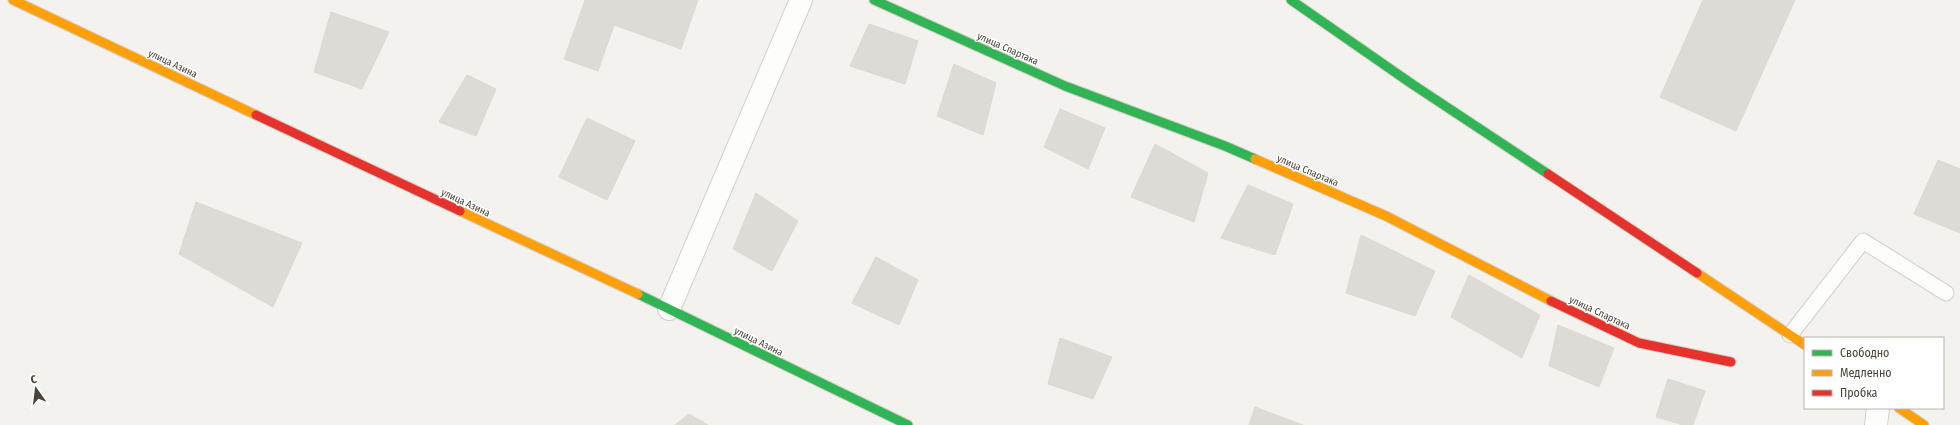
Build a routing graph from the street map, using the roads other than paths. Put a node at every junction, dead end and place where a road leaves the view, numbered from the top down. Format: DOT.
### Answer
graph roads {
  1 [pos="13,0"];
  2 [pos="801,0"];
  3 [pos="874,0"];
  4 [pos="1291,0"];
  5 [pos="1946,293"];
  6 [pos="668,309"];
  7 [pos="1790,335"];
  8 [pos="1804,344"];
  9 [pos="1731,362"];
  10 [pos="1878,409"];
  11 [pos="1900,409"];
  12 [pos="908,425"];
  13 [pos="1876,425"];
  14 [pos="1924,425"];
  1 -- 6 [label="street, улица Азина"];
  2 -- 6 [label="street"];
  3 -- 9 [label="street, улица Спартака"];
  4 -- 7 [label="street"];
  5 -- 7 [label="lane"];
  6 -- 12 [label="street, улица Азина"];
  7 -- 8 [label="street"];
  10 -- 13 [label="street"];
  11 -- 14 [label="street"];
}
